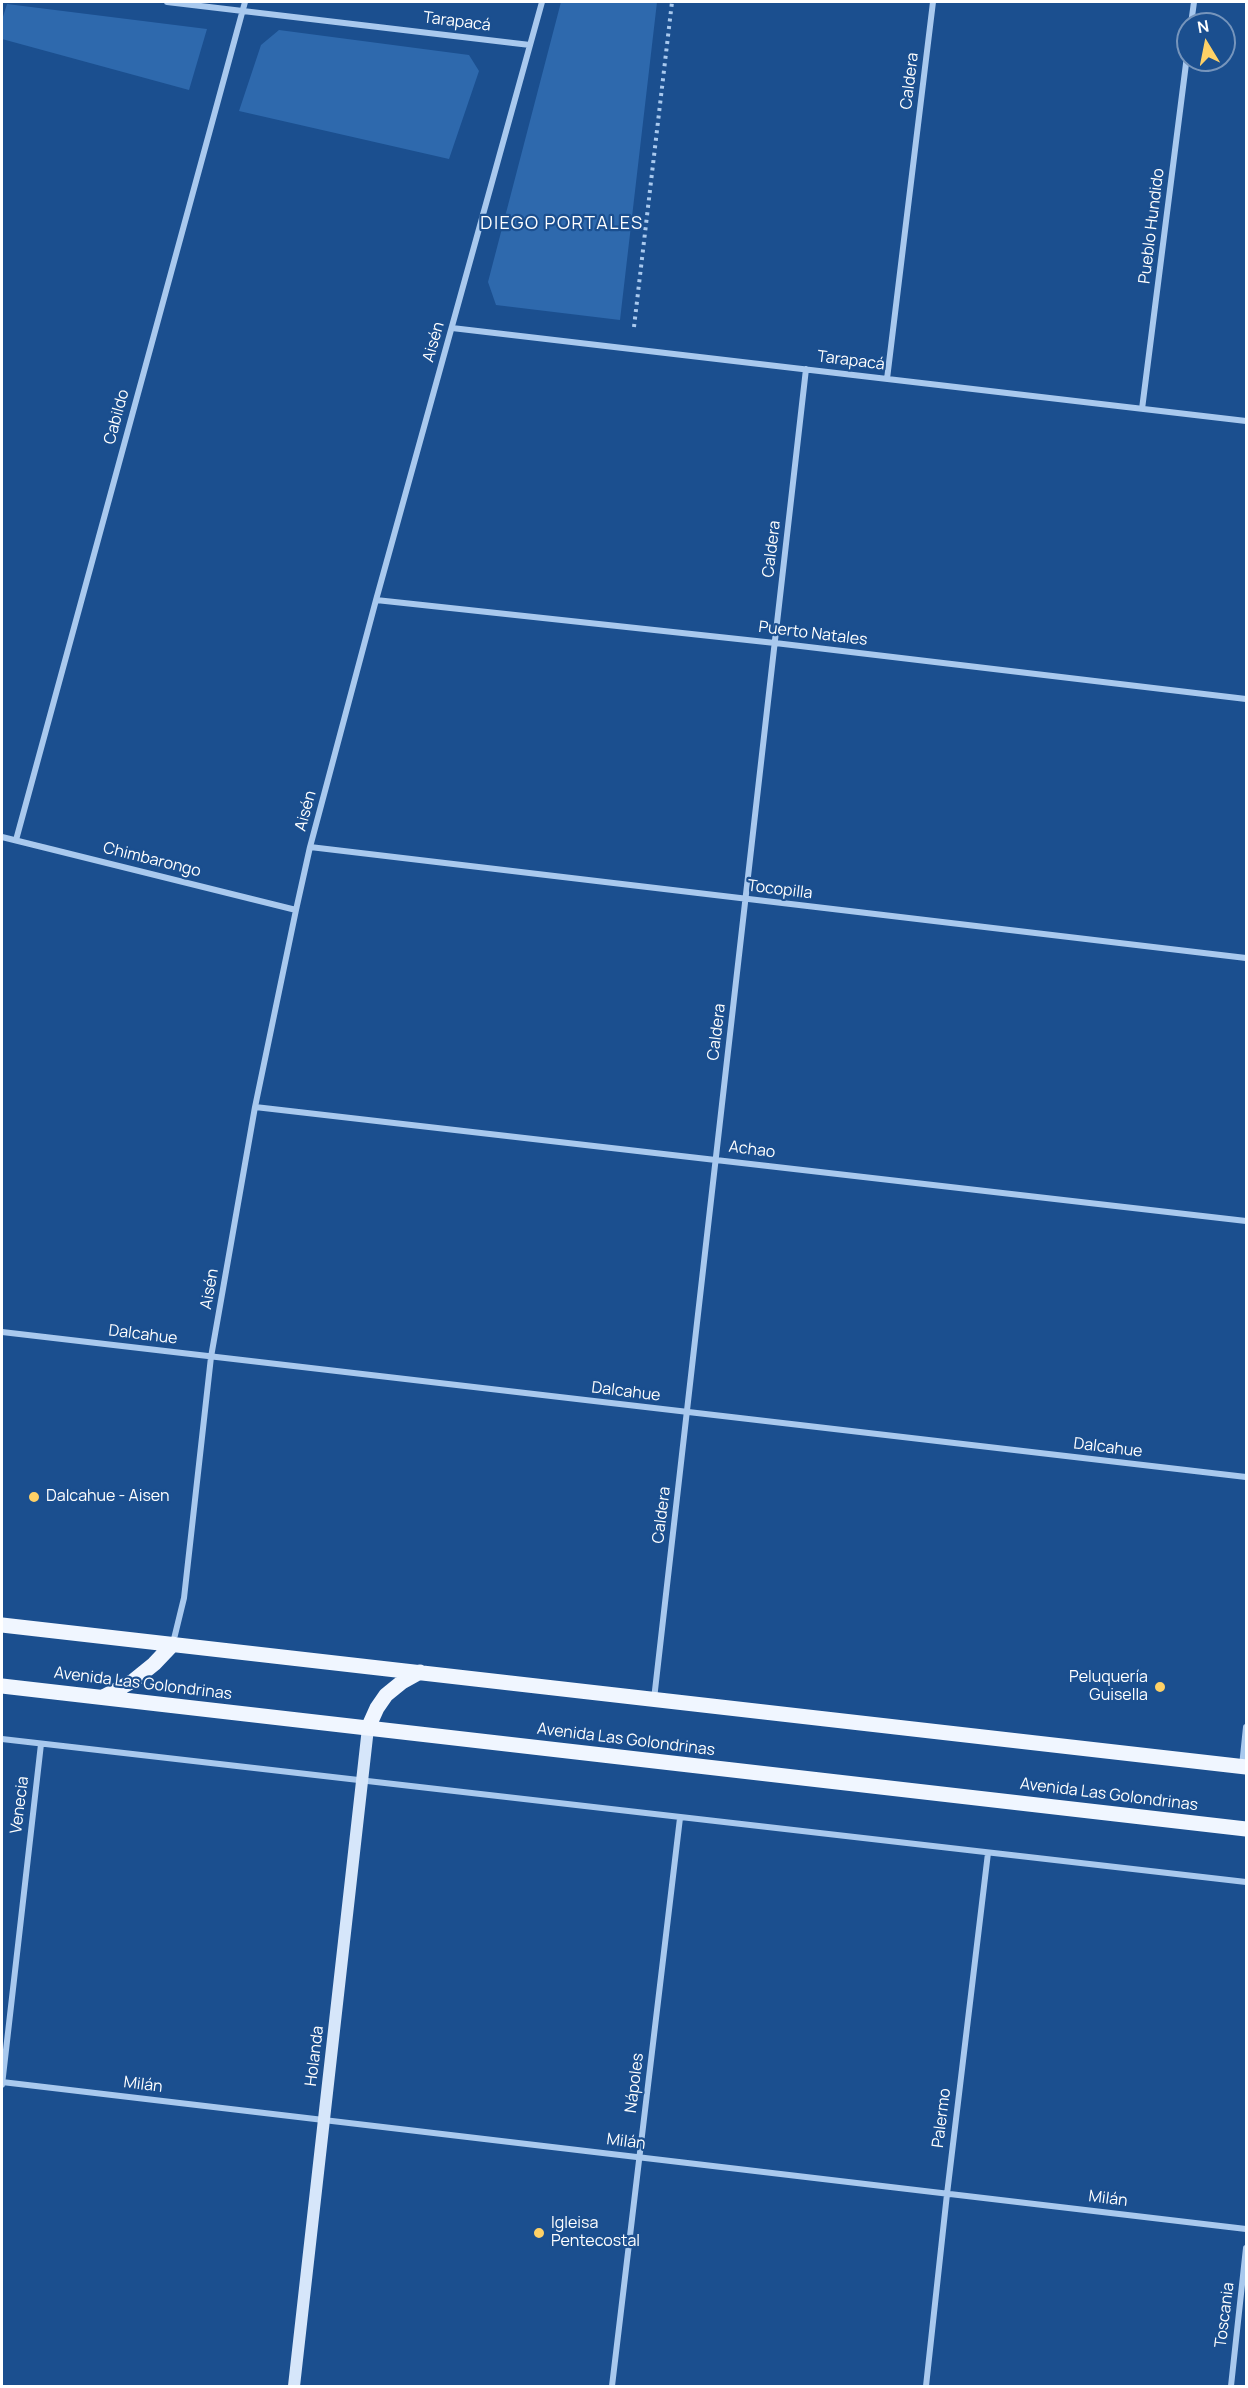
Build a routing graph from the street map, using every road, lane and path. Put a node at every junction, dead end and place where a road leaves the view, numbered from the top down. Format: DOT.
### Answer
graph roads {
  1 [pos="167,2"];
  2 [pos="245,2"];
  3 [pos="542,2"];
  4 [pos="672,2"];
  5 [pos="933,2"];
  6 [pos="243,10"];
  7 [pos="530,45"];
  8 [pos="1185,72"];
  9 [pos="452,328"];
  10 [pos="632,348"];
  11 [pos="807,369"];
  12 [pos="887,379"];
  13 [pos="1142,409"];
  14 [pos="1246,421"];
  15 [pos="376,600"];
  16 [pos="775,643"];
  17 [pos="1246,699"];
  18 [pos="2,837"];
  19 [pos="16,840"];
  20 [pos="310,847"];
  21 [pos="746,899"];
  22 [pos="296,910"];
  23 [pos="1246,958"];
  24 [pos="255,1107"];
  25 [pos="716,1160"];
  26 [pos="1246,1221"];
  27 [pos="2,1332"];
  28 [pos="211,1357"];
  29 [pos="687,1412"];
  30 [pos="1246,1477"];
  31 [pos="2,1625"];
  32 [pos="173,1644"];
  33 [pos="420,1672"];
  34 [pos="2,1686"];
  35 [pos="104,1697"];
  36 [pos="654,1699"];
  37 [pos="1246,1727"];
  38 [pos="368,1728"];
  39 [pos="2,1739"];
  40 [pos="41,1744"];
  41 [pos="1244,1766"];
  42 [pos="362,1781"];
  43 [pos="680,1818"];
  44 [pos="1246,1829"];
  45 [pos="988,1853"];
  46 [pos="1246,1882"];
  47 [pos="2,2083"];
  48 [pos="324,2120"];
  49 [pos="639,2157"];
  50 [pos="947,2194"];
  51 [pos="1246,2229"];
  52 [pos="1246,2248"];
  53 [pos="294,2386"];
  54 [pos="612,2386"];
  55 [pos="926,2386"];
  56 [pos="1231,2386"];
  1 -- 6 [label="street, Tarapacá"];
  2 -- 6 [label="street, Cabildo"];
  3 -- 7 [label="street, Aisén"];
  4 -- 10 [label="path"];
  5 -- 12 [label="street, Caldera"];
  6 -- 7 [label="street, Tarapacá"];
  6 -- 19 [label="street, Cabildo"];
  7 -- 9 [label="street, Aisén"];
  8 -- 13 [label="street, Pueblo Hundido"];
  9 -- 10 [label="street, Tarapacá"];
  9 -- 15 [label="street, Aisén"];
  10 -- 11 [label="street, Tarapacá"];
  11 -- 12 [label="street, Tarapacá"];
  11 -- 16 [label="street, Caldera"];
  12 -- 13 [label="street, Tarapacá"];
  13 -- 14 [label="street, Tarapacá"];
  15 -- 16 [label="street, Puerto Natales"];
  15 -- 20 [label="street, Aisén"];
  16 -- 17 [label="street, Puerto Natales"];
  16 -- 21 [label="street, Caldera"];
  18 -- 19 [label="street, Chimbarongo"];
  19 -- 22 [label="street, Chimbarongo"];
  20 -- 21 [label="street, Tocopilla"];
  20 -- 22 [label="street, Aisén"];
  21 -- 23 [label="street, Tocopilla"];
  21 -- 25 [label="street, Caldera"];
  22 -- 24 [label="street, Aisén"];
  24 -- 25 [label="street, Achao"];
  24 -- 28 [label="street, Aisén"];
  25 -- 26 [label="street, Achao"];
  25 -- 29 [label="street, Caldera"];
  27 -- 28 [label="street, Dalcahue"];
  28 -- 29 [label="street, Dalcahue"];
  28 -- 32 [label="street, Aisén"];
  29 -- 30 [label="street, Dalcahue"];
  29 -- 36 [label="street, Caldera"];
  31 -- 32 [label="main road"];
  32 -- 33 [label="main road"];
  32 -- 35 [label="main road"];
  33 -- 36 [label="main road"];
  33 -- 38 [label="main road"];
  34 -- 35 [label="main road, Avenida Las Golondrinas"];
  35 -- 38 [label="main road, Avenida Las Golondrinas"];
  36 -- 41 [label="main road"];
  37 -- 41 [label="street"];
  38 -- 42 [label="street, Holanda"];
  38 -- 44 [label="main road, Avenida Las Golondrinas"];
  39 -- 40 [label="street"];
  40 -- 42 [label="street"];
  40 -- 47 [label="street, Venecia"];
  42 -- 43 [label="street"];
  42 -- 48 [label="street, Holanda"];
  43 -- 45 [label="street"];
  43 -- 49 [label="street, Nápoles"];
  45 -- 46 [label="street"];
  45 -- 50 [label="street, Palermo"];
  47 -- 48 [label="street, Milán"];
  48 -- 49 [label="street, Milán"];
  48 -- 53 [label="street, Holanda"];
  49 -- 50 [label="street, Milán"];
  49 -- 54 [label="street, Nápoles"];
  50 -- 51 [label="street, Milán"];
  50 -- 55 [label="street, Palermo"];
  52 -- 56 [label="street, Toscania"];
}
